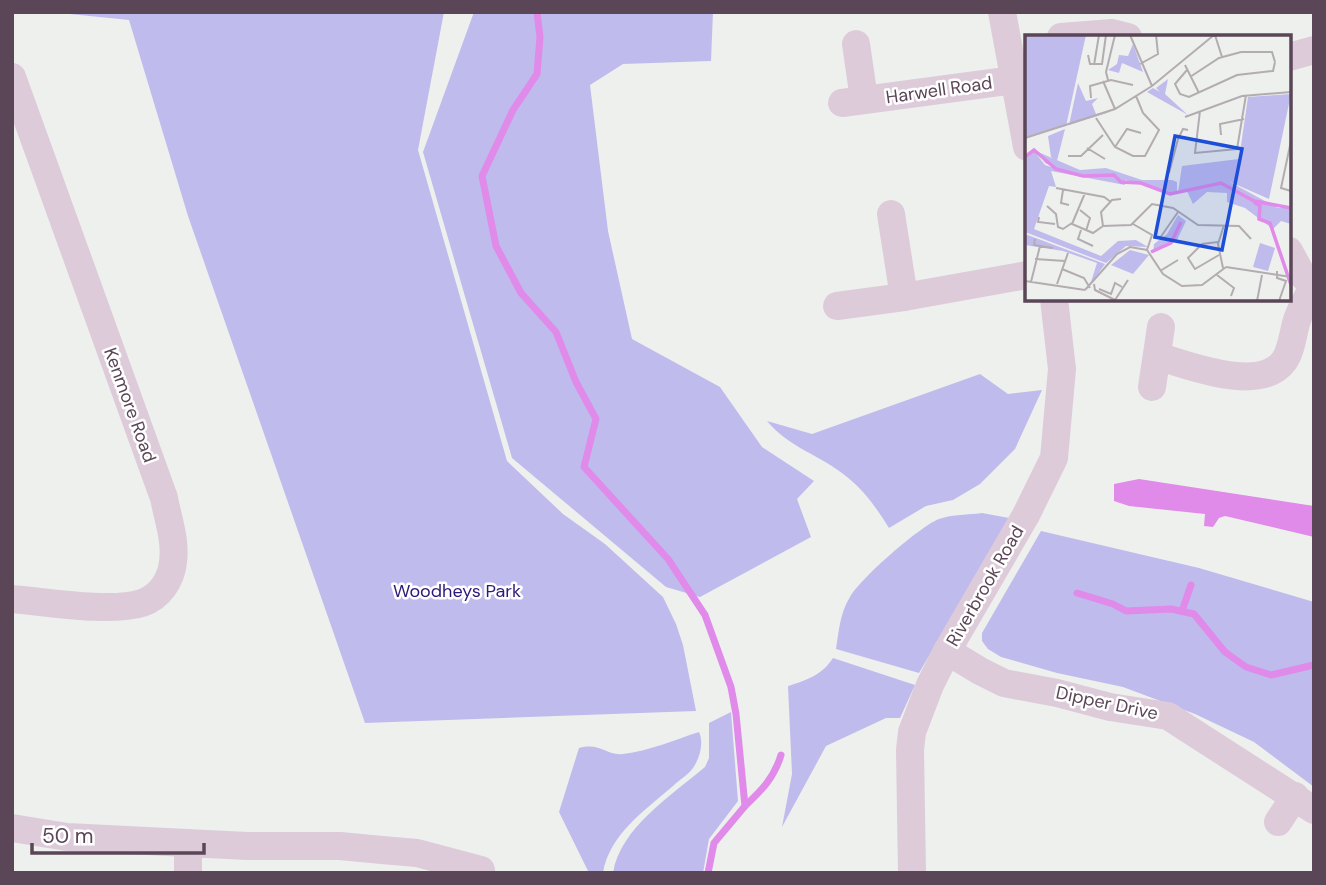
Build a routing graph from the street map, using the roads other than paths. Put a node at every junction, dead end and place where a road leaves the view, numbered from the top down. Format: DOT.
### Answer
graph roads {
  1 [pos="1002,12"];
  2 [pos="1086,35"];
  3 [pos="1120,35"];
  4 [pos="1017,42"];
  5 [pos="856,44"];
  6 [pos="1314,50"];
  7 [pos="1291,56"];
  8 [pos="12,76"];
  9 [pos="1014,80"];
  10 [pos="1025,137"];
  11 [pos="891,214"];
  12 [pos="1291,255"];
  13 [pos="1025,275"];
  14 [pos="1313,286"];
  15 [pos="904,297"];
  16 [pos="1054,301"];
  17 [pos="837,306"];
  18 [pos="1161,327"];
  19 [pos="1157,356"];
  20 [pos="1152,387"];
  21 [pos="12,599"];
  22 [pos="947,651"];
  23 [pos="1304,803"];
  24 [pos="1278,822"];
  25 [pos="12,828"];
  26 [pos="188,843"];
  27 [pos="450,868"];
  28 [pos="481,870"];
  29 [pos="188,873"];
  30 [pos="912,873"];
  1 -- 4 [label="street"];
  2 -- 3 [label="street"];
  4 -- 9 [label="street"];
  5 -- 9 [label="street, Harwell Road"];
  6 -- 7 [label="street"];
  8 -- 21 [label="street, Kenmore Road"];
  9 -- 10 [label="street"];
  11 -- 15 [label="street"];
  12 -- 14 [label="street"];
  13 -- 15 [label="street"];
  14 -- 19 [label="street"];
  15 -- 17 [label="street"];
  16 -- 22 [label="street, Riverbrook Road"];
  18 -- 19 [label="street"];
  19 -- 20 [label="street"];
  22 -- 23 [label="street, Dipper Drive"];
  22 -- 30 [label="street, Riverbrook Road"];
  23 -- 24 [label="street, Dipper Drive"];
  25 -- 26 [label="street"];
  26 -- 27 [label="street"];
  26 -- 29 [label="street"];
  27 -- 28 [label="street"];
}
